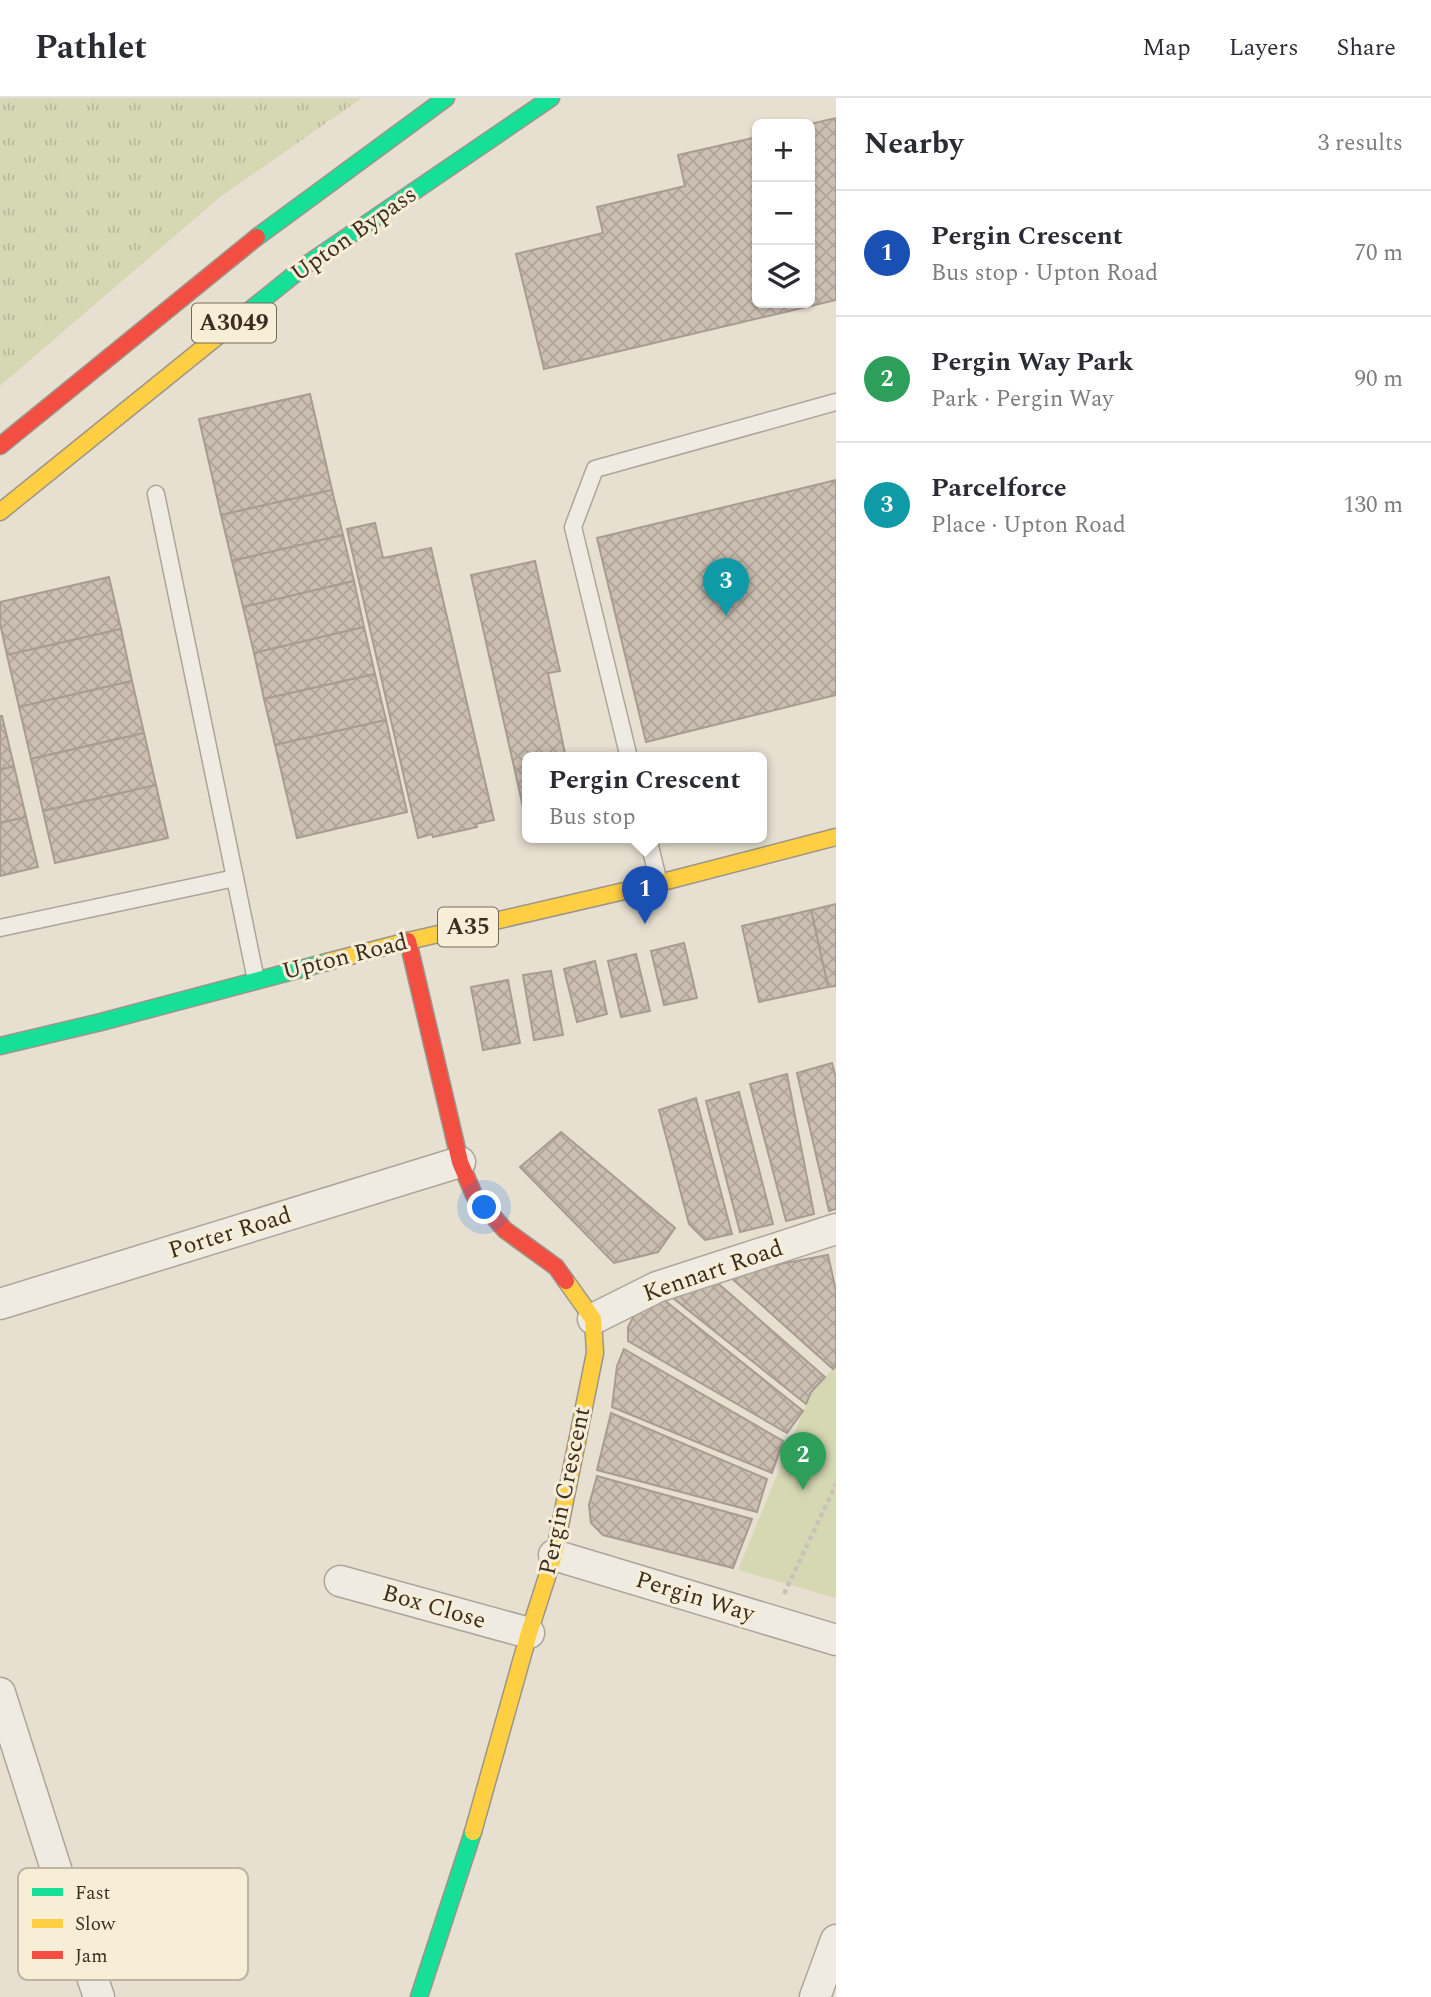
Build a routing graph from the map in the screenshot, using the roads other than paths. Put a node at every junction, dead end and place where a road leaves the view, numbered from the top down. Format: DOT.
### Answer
graph roads {
  1 [pos="446,98"];
  2 [pos="551,98"];
  3 [pos="836,402"];
  4 [pos="0,446"];
  5 [pos="156,494"];
  6 [pos="0,512"];
  7 [pos="627,752"];
  8 [pos="836,836"];
  9 [pos="649,843"];
  10 [pos="235,878"];
  11 [pos="659,883"];
  12 [pos="0,928"];
  13 [pos="408,941"];
  14 [pos="256,980"];
  15 [pos="0,1046"];
  16 [pos="460,1162"];
  17 [pos="836,1229"];
  18 [pos="0,1304"];
  19 [pos="593,1319"];
  20 [pos="554,1555"];
  21 [pos="340,1581"];
  22 [pos="529,1633"];
  23 [pos="836,1640"];
  24 [pos="0,1693"];
  25 [pos="56,1868"];
  26 [pos="836,1940"];
  27 [pos="93,1980"];
  28 [pos="99,1997"];
  29 [pos="419,1997"];
  30 [pos="815,1997"];
  1 -- 4 [label="main road, A3049"];
  2 -- 6 [label="main road, Upton Bypass / A3049"];
  3 -- 7 [label="lane"];
  5 -- 10 [label="lane"];
  8 -- 11 [label="main road, Upton Road / A35"];
  9 -- 11 [label="lane"];
  10 -- 12 [label="lane"];
  10 -- 14 [label="lane"];
  11 -- 13 [label="main road, Upton Road / A35"];
  13 -- 14 [label="main road, Upton Road / A35"];
  13 -- 16 [label="main road"];
  14 -- 15 [label="main road, Upton Road / A35"];
  16 -- 18 [label="street, Porter Road"];
  16 -- 19 [label="main road"];
  17 -- 19 [label="street, Kennart Road"];
  19 -- 20 [label="main road, Pergin Crescent"];
  20 -- 22 [label="main road, Pergin Crescent"];
  20 -- 23 [label="street, Pergin Way"];
  21 -- 22 [label="street, Box Close"];
  22 -- 29 [label="main road, Pergin Crescent"];
  24 -- 25 [label="street"];
  26 -- 30 [label="street"];
  27 -- 28 [label="street"];
}
